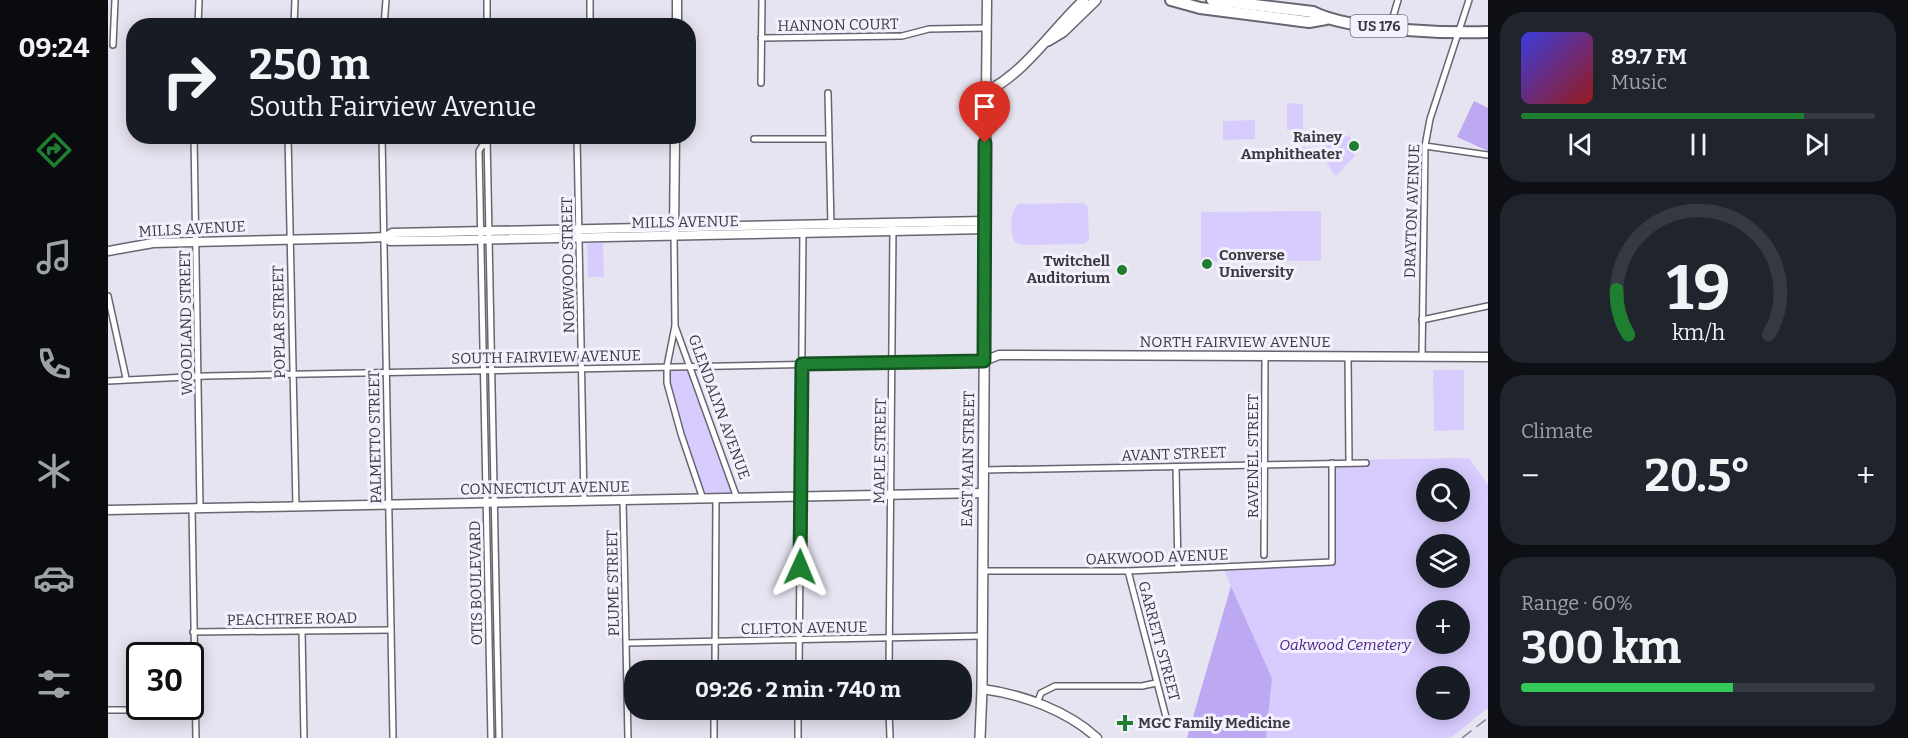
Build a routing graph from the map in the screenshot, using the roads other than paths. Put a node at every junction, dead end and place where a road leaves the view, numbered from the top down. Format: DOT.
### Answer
graph roads {
  1 [pos="115,0"];
  2 [pos="199,0"];
  3 [pos="295,0"];
  4 [pos="386,0"];
  5 [pos="487,0"];
  6 [pos="590,0"];
  7 [pos="677,0"];
  8 [pos="762,0"];
  9 [pos="987,0"];
  10 [pos="1084,0"];
  11 [pos="1096,0"];
  12 [pos="1171,0"];
  13 [pos="1212,0"];
  14 [pos="1398,0"];
  15 [pos="1469,0"];
  16 [pos="1076,7"];
  17 [pos="198,18"];
  18 [pos="294,18"];
  19 [pos="385,18"];
  20 [pos="487,18"];
  21 [pos="590,18"];
  22 [pos="677,18"];
  23 [pos="1326,19"];
  24 [pos="1390,27"];
  25 [pos="986,28"];
  26 [pos="1458,32"];
  27 [pos="1488,32"];
  28 [pos="761,38"];
  29 [pos="113,45"];
  30 [pos="760,83"];
  31 [pos="986,92"];
  32 [pos="828,93"];
  33 [pos="828,138"];
  34 [pos="754,139"];
  35 [pos="194,144"];
  36 [pos="288,144"];
  37 [pos="382,144"];
  38 [pos="487,144"];
  39 [pos="577,144"];
  40 [pos="675,144"];
  41 [pos="1425,146"];
  42 [pos="1488,155"];
  43 [pos="986,225"];
  44 [pos="893,227"];
  45 [pos="831,228"];
  46 [pos="803,230"];
  47 [pos="674,232"];
  48 [pos="579,234"];
  49 [pos="485,236"];
  50 [pos="384,237"];
  51 [pos="290,240"];
  52 [pos="197,242"];
  53 [pos="108,251"];
  54 [pos="108,296"];
  55 [pos="1488,306"];
  56 [pos="1422,320"];
  57 [pos="675,326"];
  58 [pos="1265,356"];
  59 [pos="1348,357"];
  60 [pos="1422,357"];
  61 [pos="1488,357"];
  62 [pos="984,361"];
  63 [pos="893,363"];
  64 [pos="802,364"];
  65 [pos="666,366"];
  66 [pos="691,366"];
  67 [pos="581,369"];
  68 [pos="484,370"];
  69 [pos="492,370"];
  70 [pos="386,373"];
  71 [pos="292,374"];
  72 [pos="199,376"];
  73 [pos="126,378"];
  74 [pos="109,380"];
  75 [pos="1332,463"];
  76 [pos="1349,463"];
  77 [pos="1366,463"];
  78 [pos="1265,464"];
  79 [pos="1176,467"];
  80 [pos="983,470"];
  81 [pos="982,493"];
  82 [pos="892,495"];
  83 [pos="800,496"];
  84 [pos="716,498"];
  85 [pos="737,498"];
  86 [pos="704,499"];
  87 [pos="623,500"];
  88 [pos="584,501"];
  89 [pos="491,502"];
  90 [pos="388,505"];
  91 [pos="296,507"];
  92 [pos="196,508"];
  93 [pos="108,510"];
  94 [pos="1264,555"];
  95 [pos="1178,569"];
  96 [pos="1128,571"];
  97 [pos="982,572"];
  98 [pos="391,630"];
  99 [pos="302,631"];
  100 [pos="193,632"];
  101 [pos="982,636"];
  102 [pos="889,639"];
  103 [pos="799,640"];
  104 [pos="193,642"];
  105 [pos="715,642"];
  106 [pos="627,643"];
  107 [pos="715,660"];
  108 [pos="799,660"];
  109 [pos="889,660"];
  110 [pos="1156,682"];
  111 [pos="982,689"];
  112 [pos="1036,703"];
  113 [pos="108,710"];
  114 [pos="126,710"];
  115 [pos="1166,717"];
  116 [pos="195,720"];
  117 [pos="714,720"];
  118 [pos="798,720"];
  119 [pos="889,720"];
  120 [pos="196,738"];
  121 [pos="304,738"];
  122 [pos="393,738"];
  123 [pos="491,738"];
  124 [pos="499,738"];
  125 [pos="628,738"];
  126 [pos="714,738"];
  127 [pos="798,738"];
  128 [pos="890,738"];
  129 [pos="980,738"];
  130 [pos="1097,738"];
  1 -- 29 [label="street"];
  2 -- 17 [label="street"];
  3 -- 18 [label="street"];
  4 -- 19 [label="street"];
  5 -- 20 [label="street"];
  6 -- 21 [label="street"];
  7 -- 22 [label="street"];
  8 -- 28 [label="street"];
  9 -- 25 [label="street, EAST MAIN STREET"];
  10 -- 16 [label="main road"];
  11 -- 16 [label="main road"];
  12 -- 23 [label="highway, US 176"];
  13 -- 23 [label="highway"];
  14 -- 24 [label="street"];
  15 -- 26 [label="street, DRAYTON AVENUE"];
  16 -- 31 [label="main road"];
  23 -- 24 [label="highway, US 176"];
  24 -- 26 [label="highway, US 176"];
  25 -- 28 [label="street, HANNON COURT"];
  25 -- 31 [label="street, EAST MAIN STREET"];
  26 -- 27 [label="highway, US 176"];
  26 -- 41 [label="street, DRAYTON AVENUE"];
  28 -- 30 [label="street"];
  31 -- 43 [label="main road, EAST MAIN STREET"];
  32 -- 33 [label="street"];
  33 -- 34 [label="street"];
  33 -- 45 [label="street"];
  35 -- 52 [label="street, WOODLAND STREET"];
  36 -- 51 [label="street, POPLAR STREET"];
  37 -- 50 [label="street, PALMETTO STREET"];
  38 -- 49 [label="street, OTIS BOULEVARD"];
  39 -- 48 [label="street, NORWOOD STREET"];
  40 -- 47 [label="street, GLENDALYN AVENUE"];
  41 -- 42 [label="street"];
  41 -- 56 [label="street, DRAYTON AVENUE"];
  43 -- 44 [label="street, MILLS AVENUE"];
  43 -- 62 [label="main road, EAST MAIN STREET"];
  44 -- 45 [label="street, MILLS AVENUE"];
  44 -- 63 [label="street, MAPLE STREET"];
  45 -- 46 [label="street, MILLS AVENUE"];
  46 -- 47 [label="street, MILLS AVENUE"];
  46 -- 64 [label="street"];
  47 -- 48 [label="street, MILLS AVENUE"];
  47 -- 57 [label="street, GLENDALYN AVENUE"];
  48 -- 49 [label="street, MILLS AVENUE"];
  48 -- 67 [label="street, NORWOOD STREET"];
  49 -- 50 [label="street, MILLS AVENUE"];
  49 -- 68 [label="street, OTIS BOULEVARD"];
  49 -- 69 [label="street, OTIS BOULEVARD"];
  50 -- 51 [label="street, MILLS AVENUE"];
  50 -- 70 [label="street, PALMETTO STREET"];
  51 -- 52 [label="street, MILLS AVENUE"];
  51 -- 71 [label="street, POPLAR STREET"];
  52 -- 53 [label="street, MILLS AVENUE"];
  52 -- 72 [label="street, WOODLAND STREET"];
  54 -- 73 [label="street"];
  55 -- 56 [label="street"];
  56 -- 60 [label="street, DRAYTON AVENUE"];
  57 -- 65 [label="street, GLENDALYN AVENUE"];
  57 -- 66 [label="street, GLENDALYN AVENUE"];
  58 -- 59 [label="street, NORTH FAIRVIEW AVENUE"];
  58 -- 62 [label="street, NORTH FAIRVIEW AVENUE"];
  58 -- 78 [label="street, RAVENEL STREET"];
  59 -- 60 [label="street, NORTH FAIRVIEW AVENUE"];
  59 -- 76 [label="street"];
  60 -- 61 [label="street, NORTH FAIRVIEW AVENUE"];
  62 -- 63 [label="street, SOUTH FAIRVIEW AVENUE"];
  62 -- 80 [label="main road, EAST MAIN STREET"];
  63 -- 64 [label="street, SOUTH FAIRVIEW AVENUE"];
  63 -- 82 [label="street, MAPLE STREET"];
  64 -- 66 [label="street, SOUTH FAIRVIEW AVENUE"];
  64 -- 83 [label="street"];
  65 -- 66 [label="street, SOUTH FAIRVIEW AVENUE"];
  65 -- 67 [label="street, SOUTH FAIRVIEW AVENUE"];
  65 -- 86 [label="street, GLENDALYN AVENUE"];
  66 -- 85 [label="street, GLENDALYN AVENUE"];
  67 -- 69 [label="street, SOUTH FAIRVIEW AVENUE"];
  67 -- 88 [label="street, NORWOOD STREET"];
  68 -- 69 [label="street, SOUTH FAIRVIEW AVENUE"];
  68 -- 70 [label="street, SOUTH FAIRVIEW AVENUE"];
  68 -- 89 [label="street, OTIS BOULEVARD"];
  69 -- 89 [label="street, OTIS BOULEVARD"];
  70 -- 71 [label="street, SOUTH FAIRVIEW AVENUE"];
  70 -- 90 [label="street, PALMETTO STREET"];
  71 -- 72 [label="street, SOUTH FAIRVIEW AVENUE"];
  71 -- 91 [label="street, POPLAR STREET"];
  72 -- 73 [label="street, SOUTH FAIRVIEW AVENUE"];
  72 -- 92 [label="street, WOODLAND STREET"];
  73 -- 74 [label="street, SOUTH FAIRVIEW AVENUE"];
  75 -- 76 [label="street, AVANT STREET"];
  75 -- 78 [label="street, AVANT STREET"];
  75 -- 95 [label="street, OAKWOOD AVENUE"];
  76 -- 77 [label="street, AVANT STREET"];
  78 -- 79 [label="street, AVANT STREET"];
  78 -- 94 [label="street, RAVENEL STREET"];
  79 -- 80 [label="street, AVANT STREET"];
  79 -- 95 [label="street"];
  80 -- 81 [label="main road, EAST MAIN STREET"];
  81 -- 82 [label="street, CONNECTICUT AVENUE"];
  81 -- 97 [label="main road, EAST MAIN STREET"];
  82 -- 83 [label="street, CONNECTICUT AVENUE"];
  82 -- 102 [label="street, MAPLE STREET"];
  83 -- 85 [label="street, CONNECTICUT AVENUE"];
  83 -- 103 [label="street"];
  84 -- 85 [label="street, CONNECTICUT AVENUE"];
  84 -- 86 [label="street, CONNECTICUT AVENUE"];
  84 -- 105 [label="street"];
  86 -- 87 [label="street, CONNECTICUT AVENUE"];
  87 -- 88 [label="street, CONNECTICUT AVENUE"];
  87 -- 106 [label="street, PLUME STREET"];
  88 -- 89 [label="street, CONNECTICUT AVENUE"];
  89 -- 90 [label="street, CONNECTICUT AVENUE"];
  89 -- 123 [label="street, OTIS BOULEVARD"];
  89 -- 124 [label="street, OTIS BOULEVARD"];
  90 -- 91 [label="street, CONNECTICUT AVENUE"];
  90 -- 98 [label="street, PALMETTO STREET"];
  91 -- 92 [label="street, CONNECTICUT AVENUE"];
  92 -- 93 [label="street, CONNECTICUT AVENUE"];
  92 -- 100 [label="street, WOODLAND STREET"];
  95 -- 96 [label="street, OAKWOOD AVENUE"];
  96 -- 97 [label="street, OAKWOOD AVENUE"];
  96 -- 110 [label="street, GARRETT STREET"];
  97 -- 101 [label="main road, EAST MAIN STREET"];
  98 -- 99 [label="street, PEACHTREE ROAD"];
  98 -- 122 [label="street, PALMETTO STREET"];
  99 -- 100 [label="street, PEACHTREE ROAD"];
  99 -- 121 [label="street"];
  100 -- 104 [label="street, WOODLAND STREET"];
  101 -- 102 [label="street, CLIFTON AVENUE"];
  101 -- 111 [label="main road, EAST MAIN STREET"];
  102 -- 103 [label="street, CLIFTON AVENUE"];
  102 -- 109 [label="street, MAPLE STREET"];
  103 -- 105 [label="street, CLIFTON AVENUE"];
  103 -- 108 [label="street"];
  105 -- 106 [label="street, CLIFTON AVENUE"];
  105 -- 107 [label="street"];
  106 -- 125 [label="street, PLUME STREET"];
  110 -- 112 [label="street"];
  110 -- 115 [label="street, GARRETT STREET"];
  111 -- 112 [label="street"];
  111 -- 129 [label="main road, EAST MAIN STREET"];
  112 -- 130 [label="street"];
  113 -- 114 [label="street"];
  116 -- 120 [label="street, WOODLAND STREET"];
  117 -- 126 [label="street"];
  118 -- 127 [label="street"];
  119 -- 128 [label="street"];
}
